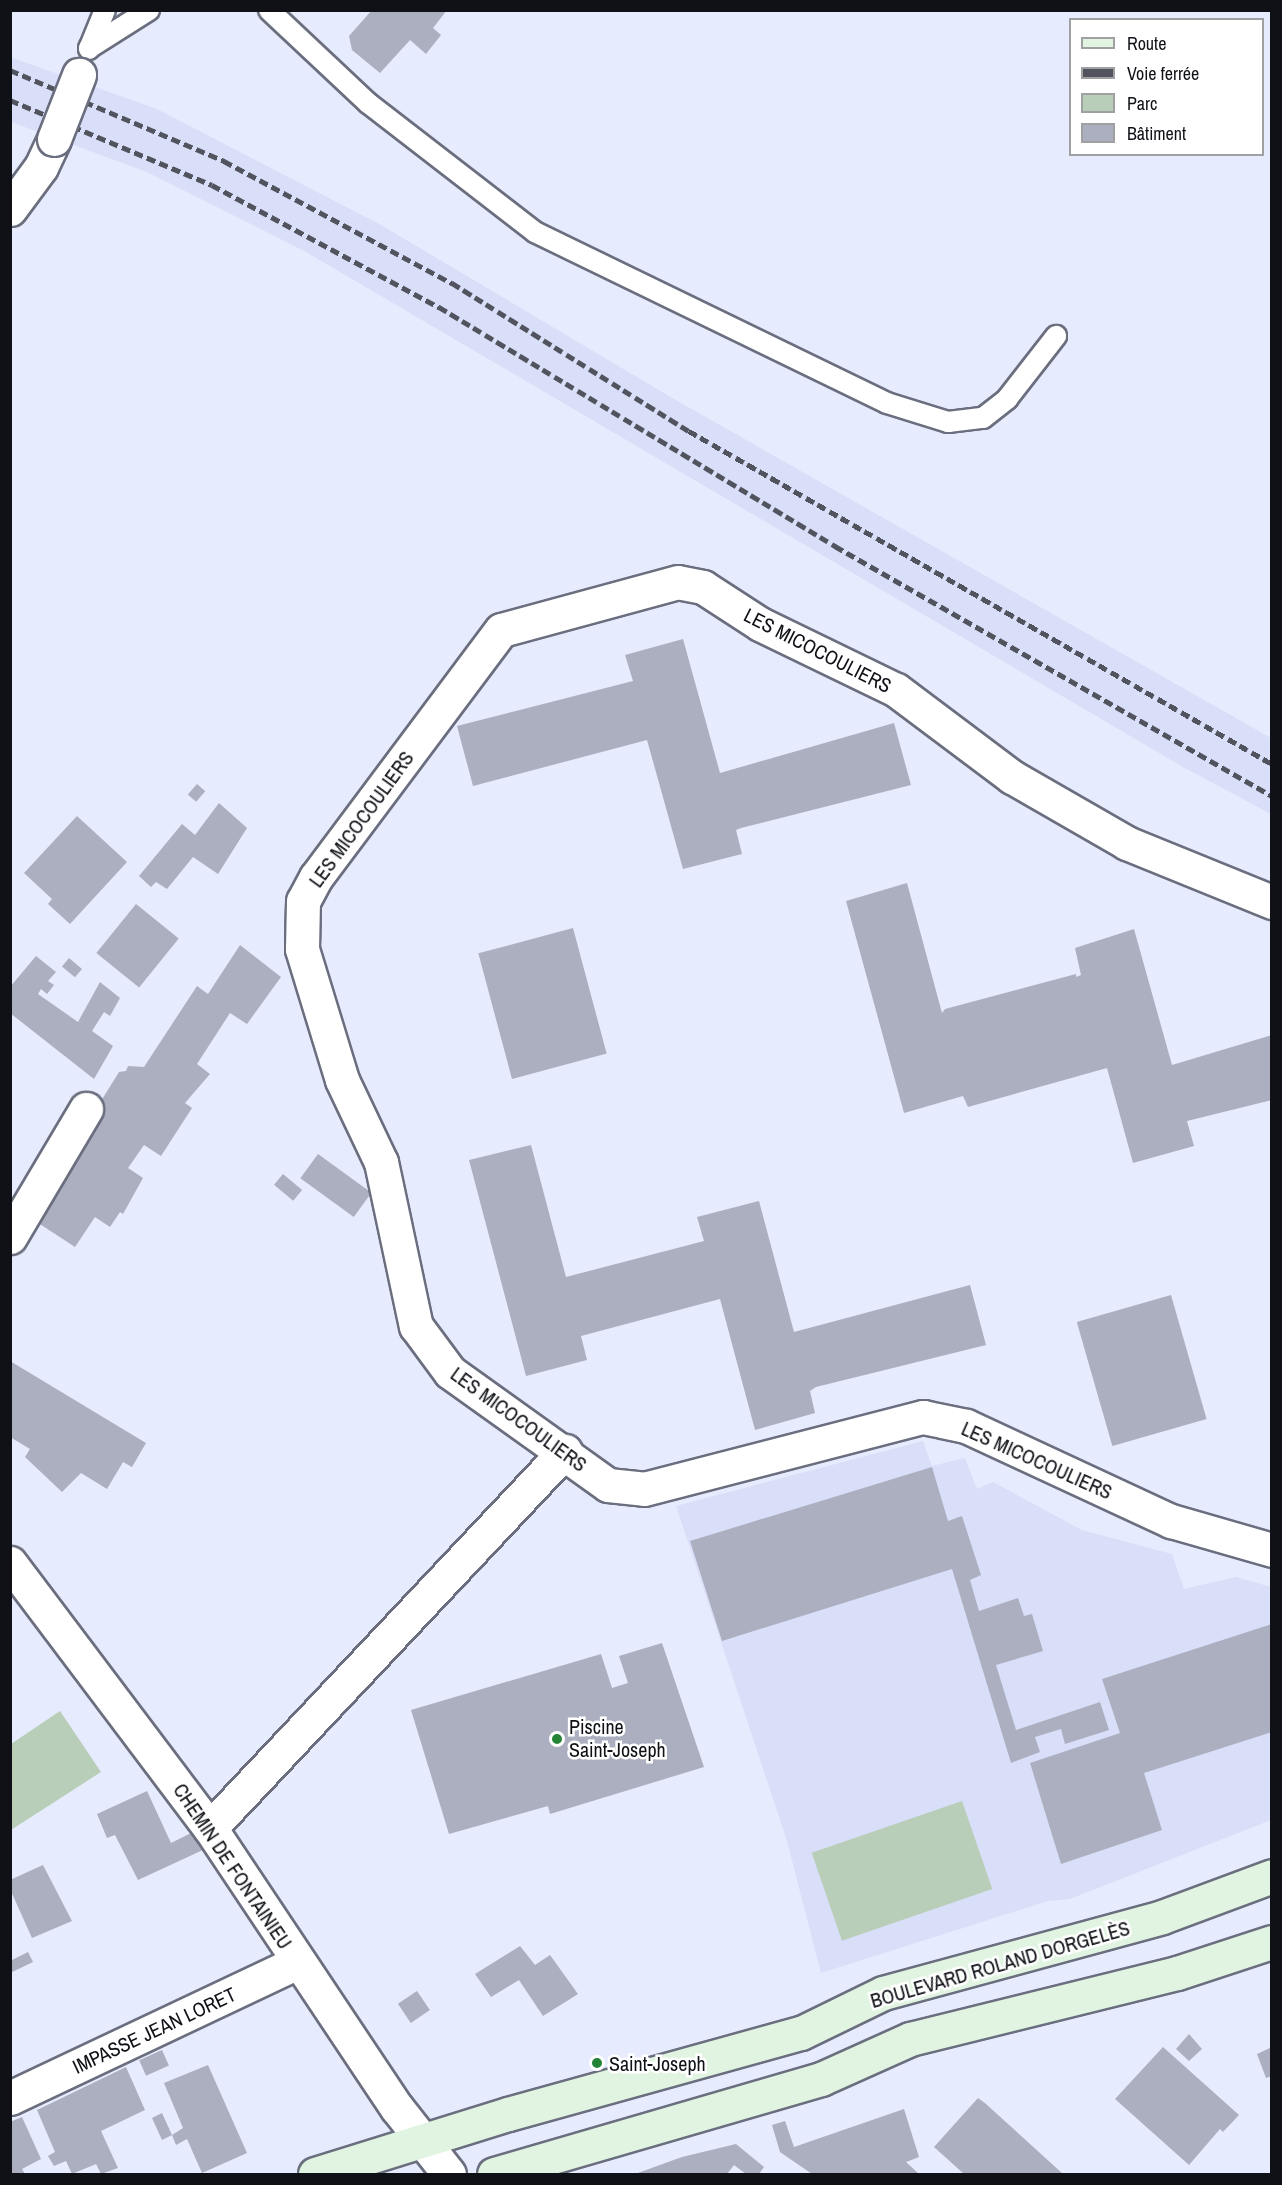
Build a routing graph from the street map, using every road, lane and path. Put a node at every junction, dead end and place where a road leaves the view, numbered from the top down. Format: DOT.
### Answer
graph roads {
  1 [pos="105,10"];
  2 [pos="149,10"];
  3 [pos="269,10"];
  4 [pos="84,62"];
  5 [pos="10,209"];
  6 [pos="1056,336"];
  7 [pos="1272,902"];
  8 [pos="86,1109"];
  9 [pos="10,1237"];
  10 [pos="565,1451"];
  11 [pos="1272,1550"];
  12 [pos="10,1563"];
  13 [pos="210,1828"];
  14 [pos="1272,1876"];
  15 [pos="1272,1942"];
  16 [pos="298,1962"];
  17 [pos="10,2098"];
  18 [pos="423,2140"];
  19 [pos="315,2175"];
  20 [pos="449,2175"];
  21 [pos="495,2175"];
  1 -- 4 [label="lane"];
  2 -- 4 [label="lane"];
  3 -- 6 [label="lane"];
  4 -- 5 [label="street, bridge"];
  7 -- 10 [label="street, LES MICOCOULIERS"];
  8 -- 9 [label="street"];
  10 -- 11 [label="street, LES MICOCOULIERS"];
  10 -- 13 [label="street"];
  12 -- 13 [label="street, CHEMIN DE FONTAINIEU"];
  13 -- 16 [label="street, CHEMIN DE FONTAINIEU"];
  14 -- 18 [label="main road, BOULEVARD ROLAND DORGELÈS"];
  15 -- 21 [label="main road"];
  16 -- 17 [label="street, IMPASSE JEAN LORET"];
  16 -- 18 [label="street, CHEMIN DE FONTAINIEU"];
  18 -- 19 [label="main road, BOULEVARD ROLAND DORGELÈS"];
  18 -- 20 [label="street, CHEMIN DE FONTAINIEU"];
}
